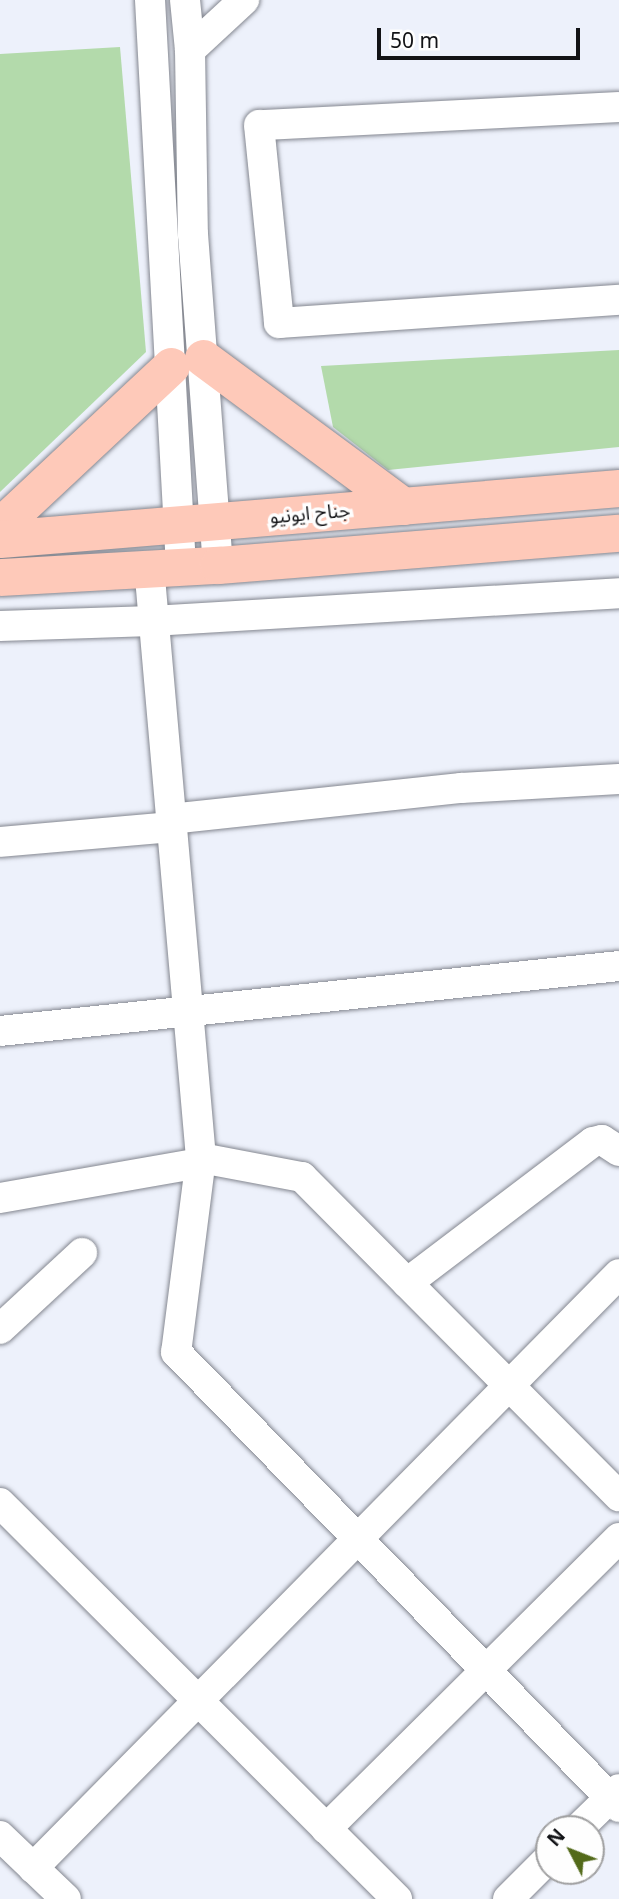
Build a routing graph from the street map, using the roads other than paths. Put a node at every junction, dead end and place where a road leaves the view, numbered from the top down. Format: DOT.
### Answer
graph roads {
  1 [pos="149,0"];
  2 [pos="185,0"];
  3 [pos="244,0"];
  4 [pos="190,50"];
  5 [pos="619,107"];
  6 [pos="619,300"];
  7 [pos="187,362"];
  8 [pos="619,488"];
  9 [pos="403,506"];
  10 [pos="217,521"];
  11 [pos="178,525"];
  12 [pos="0,526"];
  13 [pos="619,533"];
  14 [pos="0,539"];
  15 [pos="218,565"];
  16 [pos="165,566"];
  17 [pos="0,577"];
  18 [pos="619,593"];
  19 [pos="152,621"];
  20 [pos="0,626"];
  21 [pos="619,779"];
  22 [pos="171,823"];
  23 [pos="0,842"];
  24 [pos="619,966"];
  25 [pos="188,1013"];
  26 [pos="0,1031"];
  27 [pos="619,1151"];
  28 [pos="200,1161"];
  29 [pos="0,1198"];
  30 [pos="82,1253"];
  31 [pos="619,1274"];
  32 [pos="407,1283"];
  33 [pos="0,1329"];
  34 [pos="511,1388"];
  35 [pos="619,1496"];
  36 [pos="0,1503"];
  37 [pos="619,1538"];
  38 [pos="358,1540"];
  39 [pos="484,1672"];
  40 [pos="197,1701"];
  41 [pos="616,1798"];
  42 [pos="596,1815"];
  43 [pos="326,1829"];
  44 [pos="0,1836"];
  45 [pos="33,1868"];
  46 [pos="535,1872"];
  47 [pos="65,1899"];
  48 [pos="397,1899"];
  49 [pos="508,1899"];
  1 -- 7 [label="street"];
  2 -- 4 [label="street"];
  3 -- 4 [label="street"];
  4 -- 7 [label="street"];
  5 -- 6 [label="street"];
  7 -- 9 [label="main road"];
  7 -- 10 [label="street"];
  7 -- 11 [label="street"];
  7 -- 12 [label="main road"];
  8 -- 9 [label="main road, جناح ایونیو"];
  9 -- 10 [label="main road, جناح ایونیو"];
  10 -- 11 [label="main road, جناح ایونیو"];
  10 -- 15 [label="street"];
  11 -- 14 [label="main road, جناح ایونیو"];
  11 -- 16 [label="street"];
  13 -- 15 [label="main road"];
  15 -- 16 [label="main road"];
  16 -- 17 [label="main road"];
  16 -- 19 [label="street"];
  18 -- 19 [label="street"];
  19 -- 20 [label="street"];
  19 -- 22 [label="street"];
  21 -- 22 [label="street"];
  22 -- 23 [label="street"];
  22 -- 25 [label="street"];
  24 -- 25 [label="street"];
  25 -- 26 [label="street"];
  25 -- 28 [label="street"];
  27 -- 32 [label="street"];
  28 -- 29 [label="street"];
  28 -- 32 [label="street"];
  28 -- 38 [label="street"];
  30 -- 33 [label="street"];
  31 -- 34 [label="street"];
  32 -- 34 [label="street"];
  34 -- 35 [label="street"];
  34 -- 38 [label="street"];
  36 -- 40 [label="street"];
  37 -- 39 [label="street"];
  38 -- 39 [label="street"];
  38 -- 40 [label="street"];
  39 -- 41 [label="street"];
  39 -- 43 [label="street"];
  40 -- 43 [label="street"];
  40 -- 45 [label="street"];
  41 -- 42 [label="street"];
  43 -- 48 [label="street"];
  44 -- 45 [label="street"];
  45 -- 47 [label="street"];
  46 -- 49 [label="street"];
}
